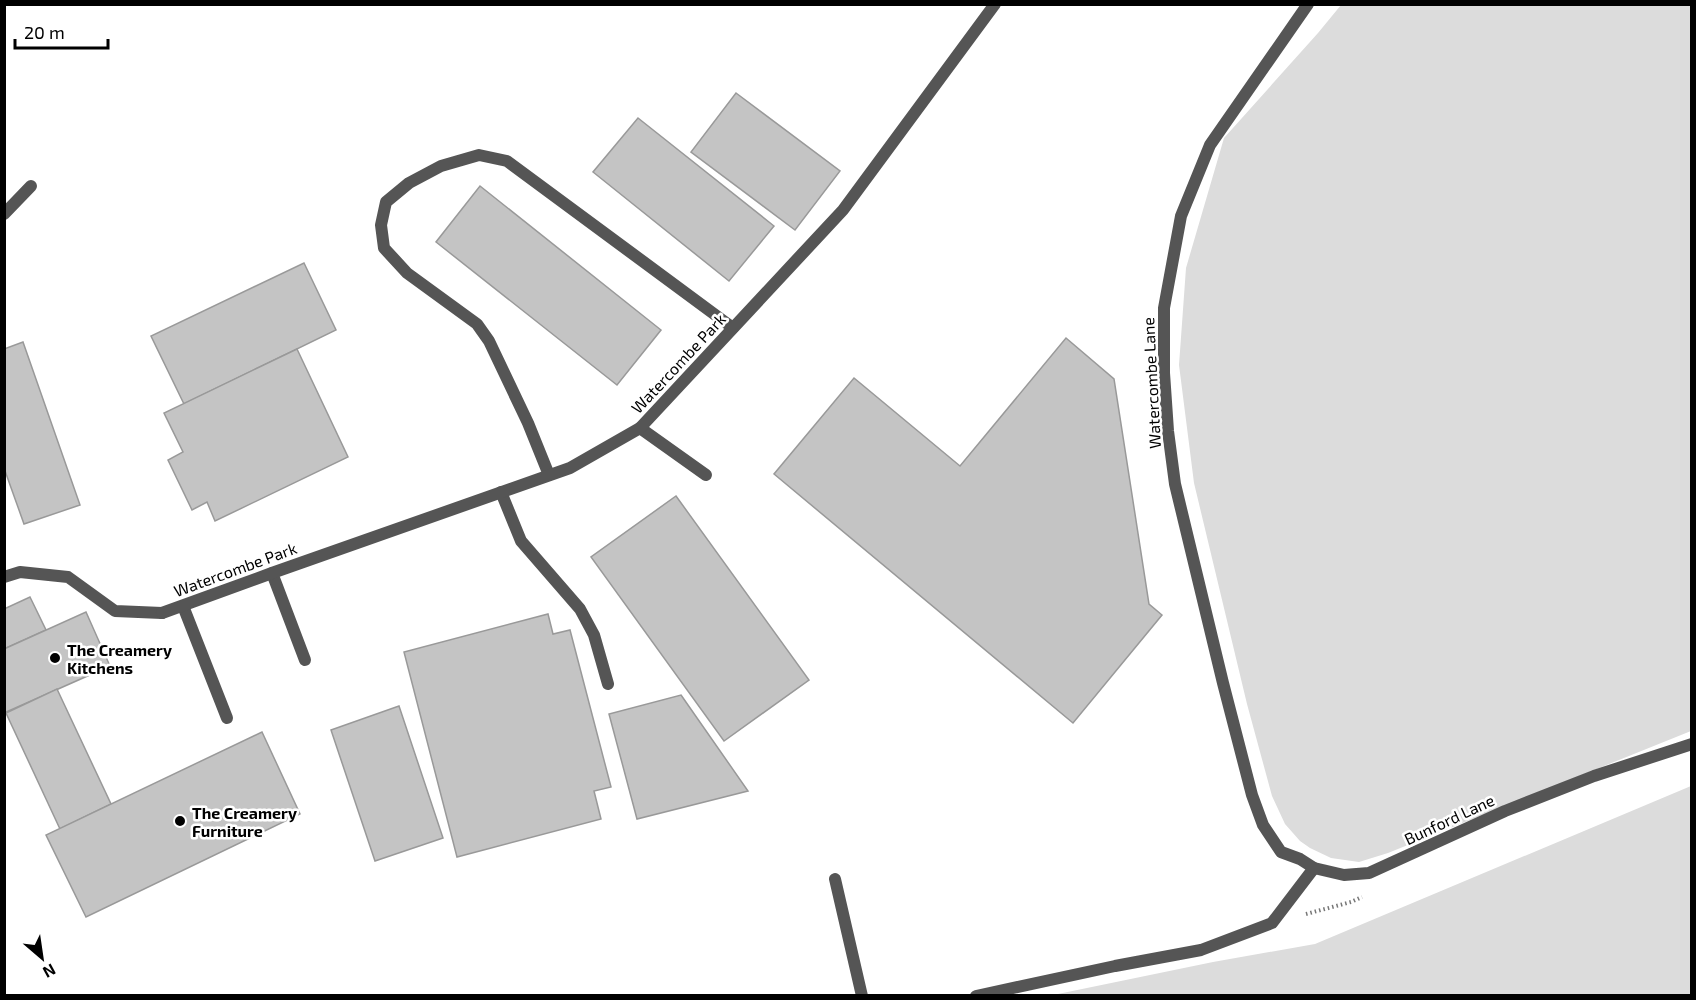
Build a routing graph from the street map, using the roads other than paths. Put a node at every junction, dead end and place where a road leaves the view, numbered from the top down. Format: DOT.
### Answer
graph roads {
  1 [pos="995,4"];
  2 [pos="1308,4"];
  3 [pos="31,186"];
  4 [pos="4,214"];
  5 [pos="733,328"];
  6 [pos="640,428"];
  7 [pos="549,475"];
  8 [pos="706,475"];
  9 [pos="501,492"];
  10 [pos="272,573"];
  11 [pos="4,577"];
  12 [pos="183,606"];
  13 [pos="305,660"];
  14 [pos="608,684"];
  15 [pos="227,718"];
  16 [pos="1692,744"];
  17 [pos="1252,795"];
  18 [pos="1314,868"];
  19 [pos="835,879"];
  20 [pos="862,996"];
  21 [pos="976,996"];
  1 -- 5 [label="street, Watercombe Park"];
  2 -- 17 [label="street, Watercombe Lane"];
  3 -- 4 [label="street"];
  5 -- 6 [label="street, Watercombe Park"];
  5 -- 7 [label="street"];
  6 -- 7 [label="street, Watercombe Park"];
  6 -- 8 [label="street"];
  7 -- 9 [label="street, Watercombe Park"];
  9 -- 10 [label="street, Watercombe Park"];
  9 -- 14 [label="street"];
  10 -- 12 [label="street, Watercombe Park"];
  10 -- 13 [label="street"];
  11 -- 12 [label="street, Watercombe Park"];
  12 -- 15 [label="street"];
  16 -- 18 [label="street, Bunford Lane"];
  17 -- 18 [label="street, Bunford Lane"];
  18 -- 21 [label="street"];
  19 -- 20 [label="street"];
}
